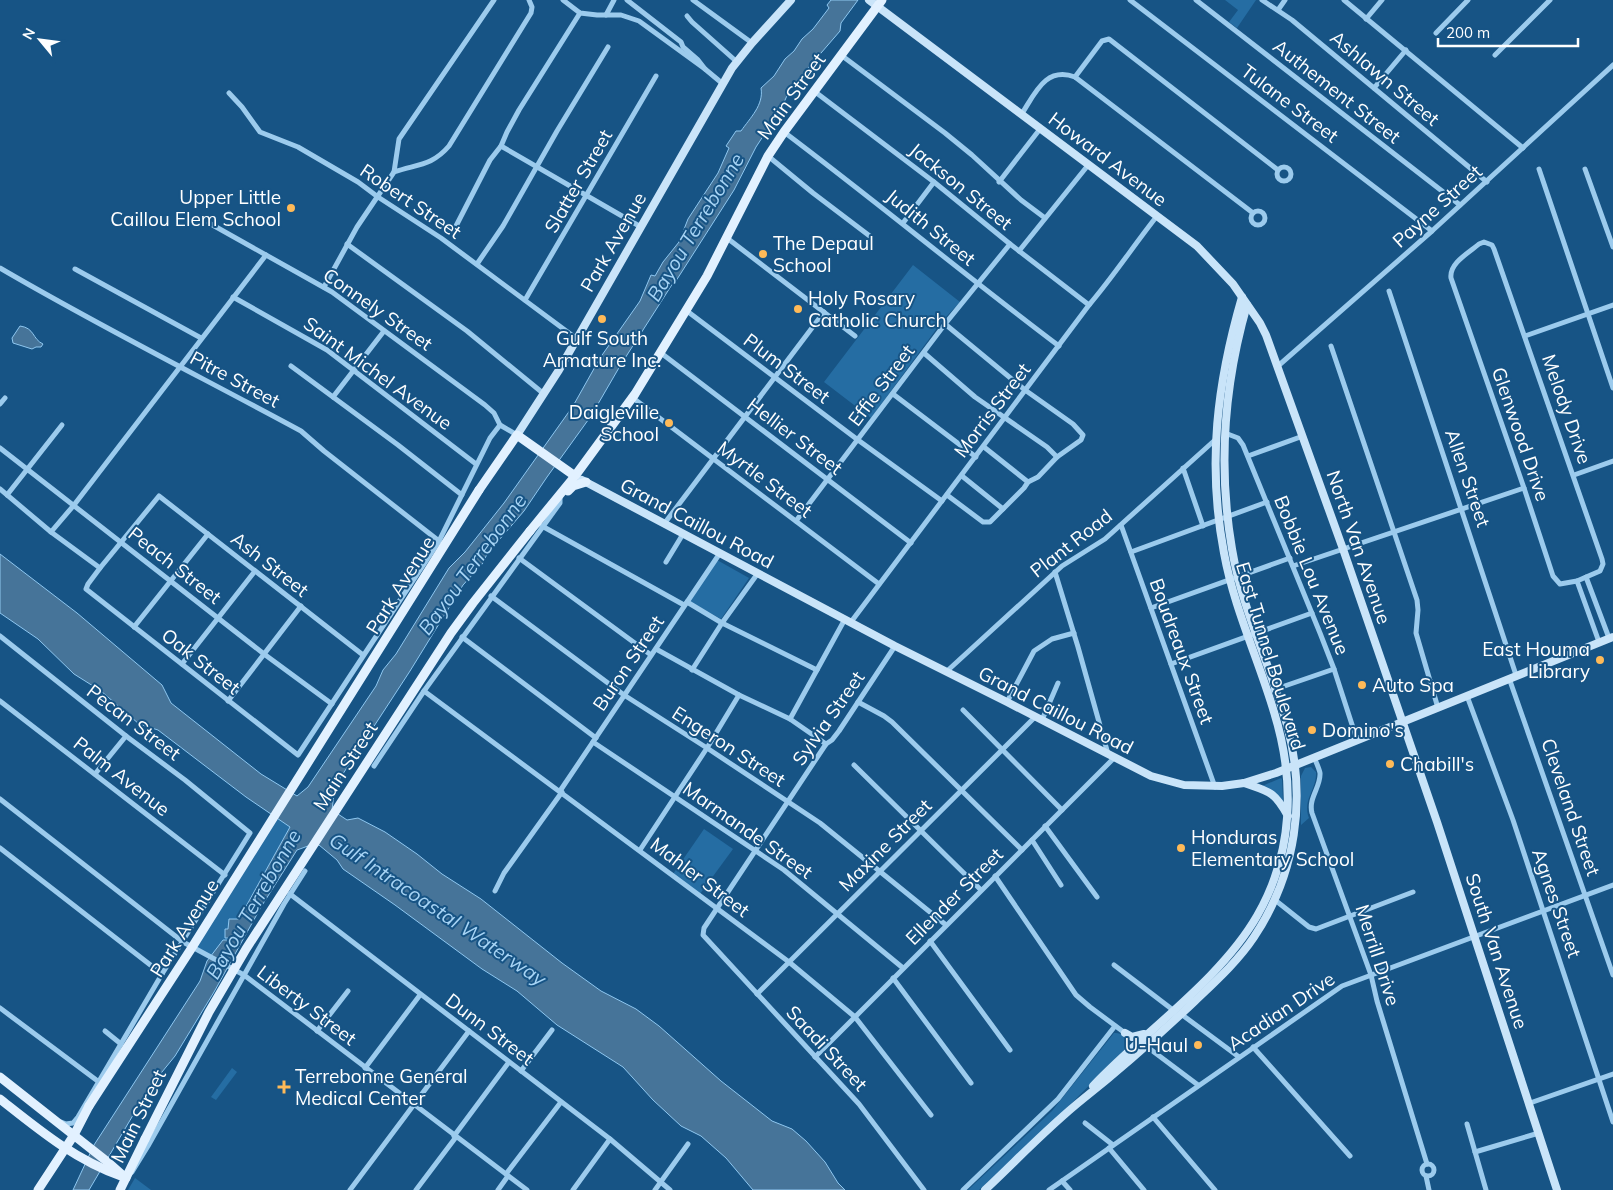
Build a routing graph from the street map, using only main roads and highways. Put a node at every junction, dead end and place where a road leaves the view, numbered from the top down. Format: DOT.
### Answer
graph roads {
  1 [pos="791,0"];
  2 [pos="869,0"];
  3 [pos="880,3"];
  4 [pos="1242,297"];
  5 [pos="1247,305"];
  6 [pos="1284,382"];
  7 [pos="517,435"];
  8 [pos="576,476"];
  9 [pos="586,482"];
  10 [pos="561,494"];
  11 [pos="1611,638"];
  12 [pos="1402,723"];
  13 [pos="1296,764"];
  14 [pos="1287,768"];
  15 [pos="1244,783"];
  16 [pos="1288,817"];
  17 [pos="1186,998"];
  18 [pos="1173,1010"];
  19 [pos="1181,1014"];
  20 [pos="1170,1025"];
  21 [pos="1150,1032"];
  22 [pos="1126,1054"];
  23 [pos="0,1077"];
  24 [pos="0,1099"];
  25 [pos="1081,1101"];
  26 [pos="74,1135"];
  27 [pos="65,1149"];
  28 [pos="107,1167"];
  29 [pos="126,1178"];
  30 [pos="38,1190"];
  31 [pos="120,1190"];
  32 [pos="984,1190"];
  33 [pos="1557,1190"];
  1 -- 7 [label="main road, Park Avenue"];
  2 -- 3 [label="main road, Howard Avenue"];
  3 -- 4 [label="main road, Howard Avenue"];
  3 -- 8 [label="main road, Main Street"];
  4 -- 5 [label="main road, Howard Avenue"];
  4 -- 14 [label="main road, East Tunnel Boulevard"];
  5 -- 6 [label="main road, Howard Avenue"];
  5 -- 13 [label="main road, East Tunnel Boulevard"];
  6 -- 12 [label="main road, North Van Avenue"];
  7 -- 8 [label="main road, Grand Caillou Road"];
  7 -- 26 [label="main road, Park Avenue, bridge"];
  8 -- 9 [label="main road, Grand Caillou Road"];
  8 -- 10 [label="main road, Main Street"];
  9 -- 10 [label="main road"];
  9 -- 15 [label="main road, Grand Caillou Road"];
  10 -- 29 [label="main road, Main Street, bridge"];
  11 -- 12 [label="main road, Grand Caillou Road"];
  12 -- 13 [label="main road, Grand Caillou Road"];
  12 -- 33 [label="main road, South Van Avenue"];
  13 -- 14 [label="main road, Grand Caillou Road"];
  13 -- 19 [label="main road, East Tunnel Boulevard"];
  14 -- 15 [label="main road, Grand Caillou Road"];
  14 -- 16 [label="main road, East Tunnel Boulevard"];
  15 -- 16 [label="main road"];
  16 -- 17 [label="main road, East Tunnel Boulevard"];
  17 -- 18 [label="main road, East Tunnel Boulevard"];
  17 -- 19 [label="main road"];
  18 -- 20 [label="main road"];
  18 -- 21 [label="main road, East Tunnel Boulevard"];
  19 -- 20 [label="main road, East Tunnel Boulevard"];
  20 -- 25 [label="main road, East Tunnel Boulevard"];
  21 -- 22 [label="main road, East Tunnel Boulevard"];
  21 -- 22 [label="main road"];
  22 -- 25 [label="main road, East Tunnel Boulevard"];
  23 -- 26 [label="main road"];
  24 -- 27 [label="main road"];
  25 -- 32 [label="main road, East Tunnel Boulevard"];
  26 -- 27 [label="main road, Park Avenue"];
  26 -- 28 [label="main road"];
  27 -- 28 [label="main road"];
  27 -- 30 [label="main road, Park Avenue"];
  28 -- 29 [label="main road"];
  29 -- 31 [label="main road, Main Street"];
}
